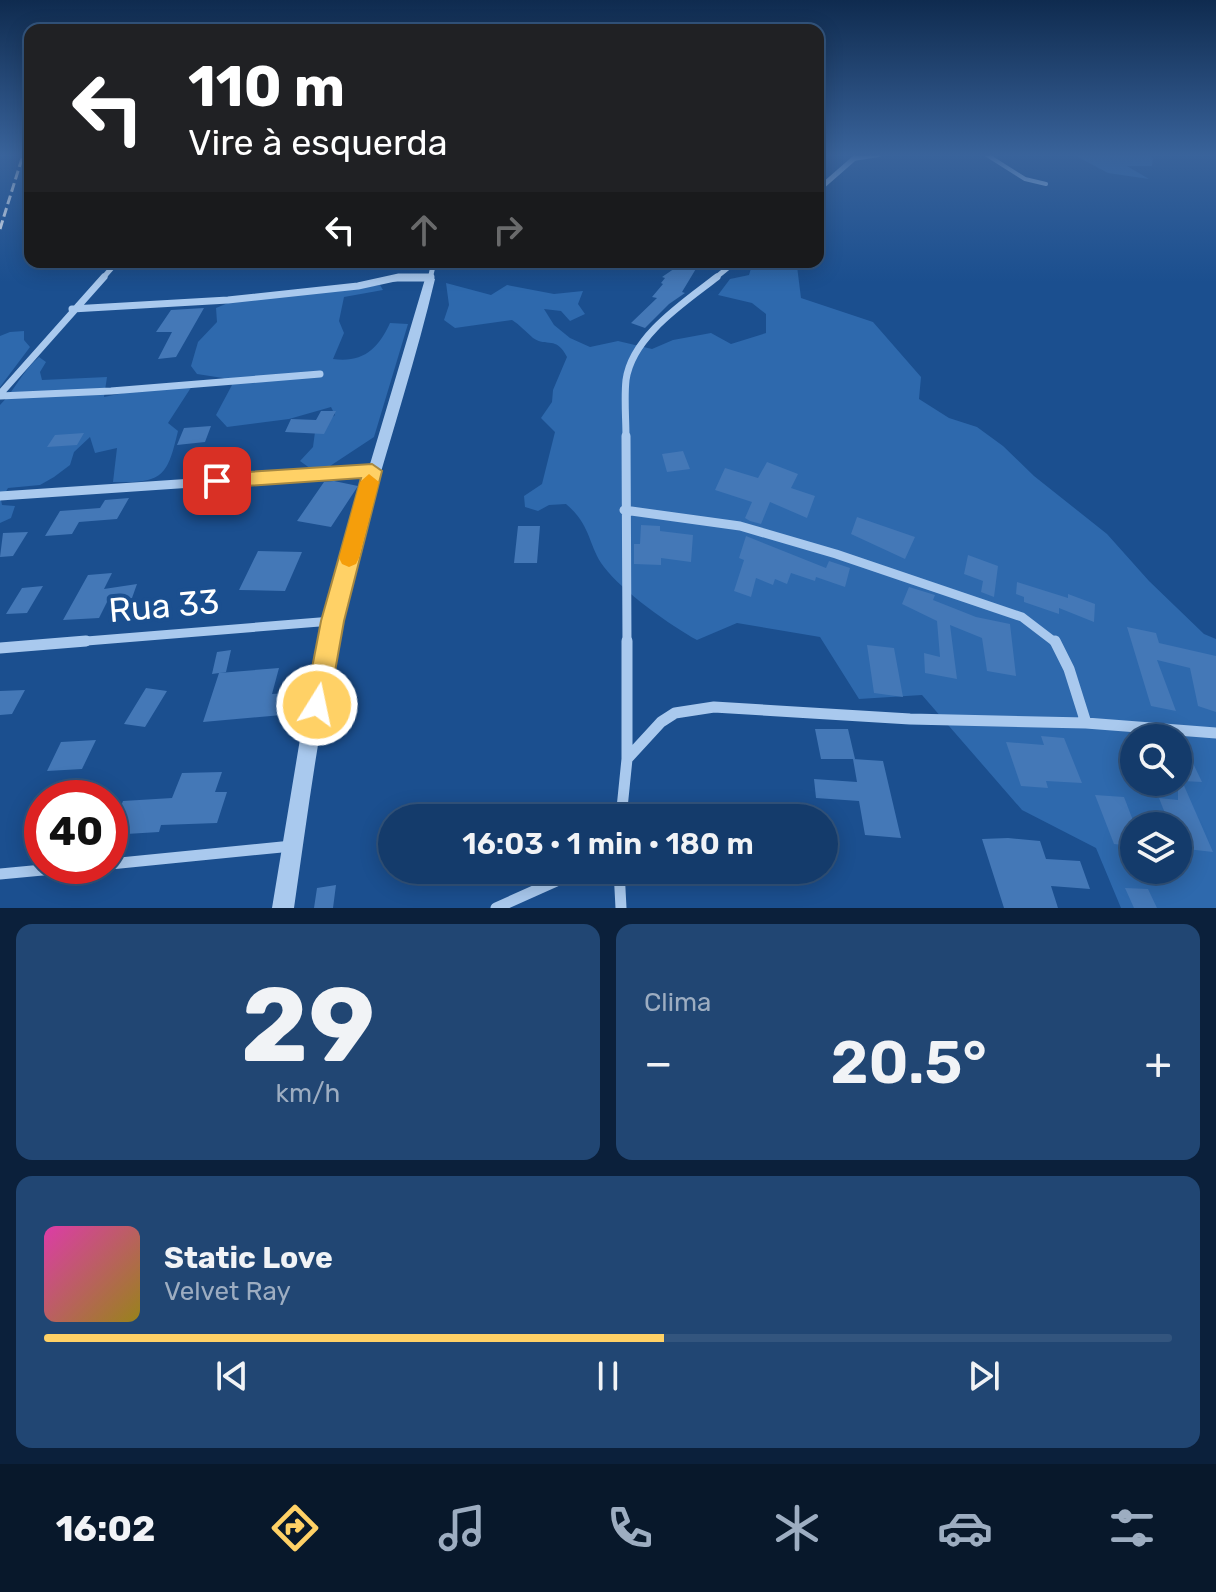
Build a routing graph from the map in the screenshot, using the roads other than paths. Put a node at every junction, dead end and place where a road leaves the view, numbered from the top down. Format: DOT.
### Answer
graph roads {
  1 [pos="111,268"];
  2 [pos="728,268"];
  3 [pos="432,270"];
  4 [pos="72,309"];
  5 [pos="320,374"];
  6 [pos="0,395"];
  7 [pos="372,471"];
  8 [pos="0,496"];
  9 [pos="624,510"];
  10 [pos="332,621"];
  11 [pos="0,648"];
  12 [pos="1086,723"];
  13 [pos="1216,733"];
  14 [pos="627,759"];
  15 [pos="622,804"];
  16 [pos="292,846"];
  17 [pos="128,862"];
  18 [pos="24,872"];
  19 [pos="0,874"];
  20 [pos="550,884"];
  21 [pos="620,884"];
  22 [pos="283,908"];
  23 [pos="496,908"];
  24 [pos="621,908"];
  1 -- 4 [label="street"];
  2 -- 9 [label="street"];
  3 -- 4 [label="street"];
  3 -- 7 [label="street"];
  4 -- 6 [label="street"];
  5 -- 6 [label="street"];
  7 -- 8 [label="street"];
  7 -- 10 [label="street"];
  9 -- 12 [label="street"];
  9 -- 14 [label="street"];
  10 -- 11 [label="street, Rua 33"];
  10 -- 16 [label="street"];
  12 -- 13 [label="street"];
  12 -- 14 [label="street"];
  14 -- 15 [label="street"];
  16 -- 17 [label="street"];
  16 -- 22 [label="street"];
  18 -- 19 [label="street"];
  20 -- 23 [label="street"];
  21 -- 24 [label="street"];
}
